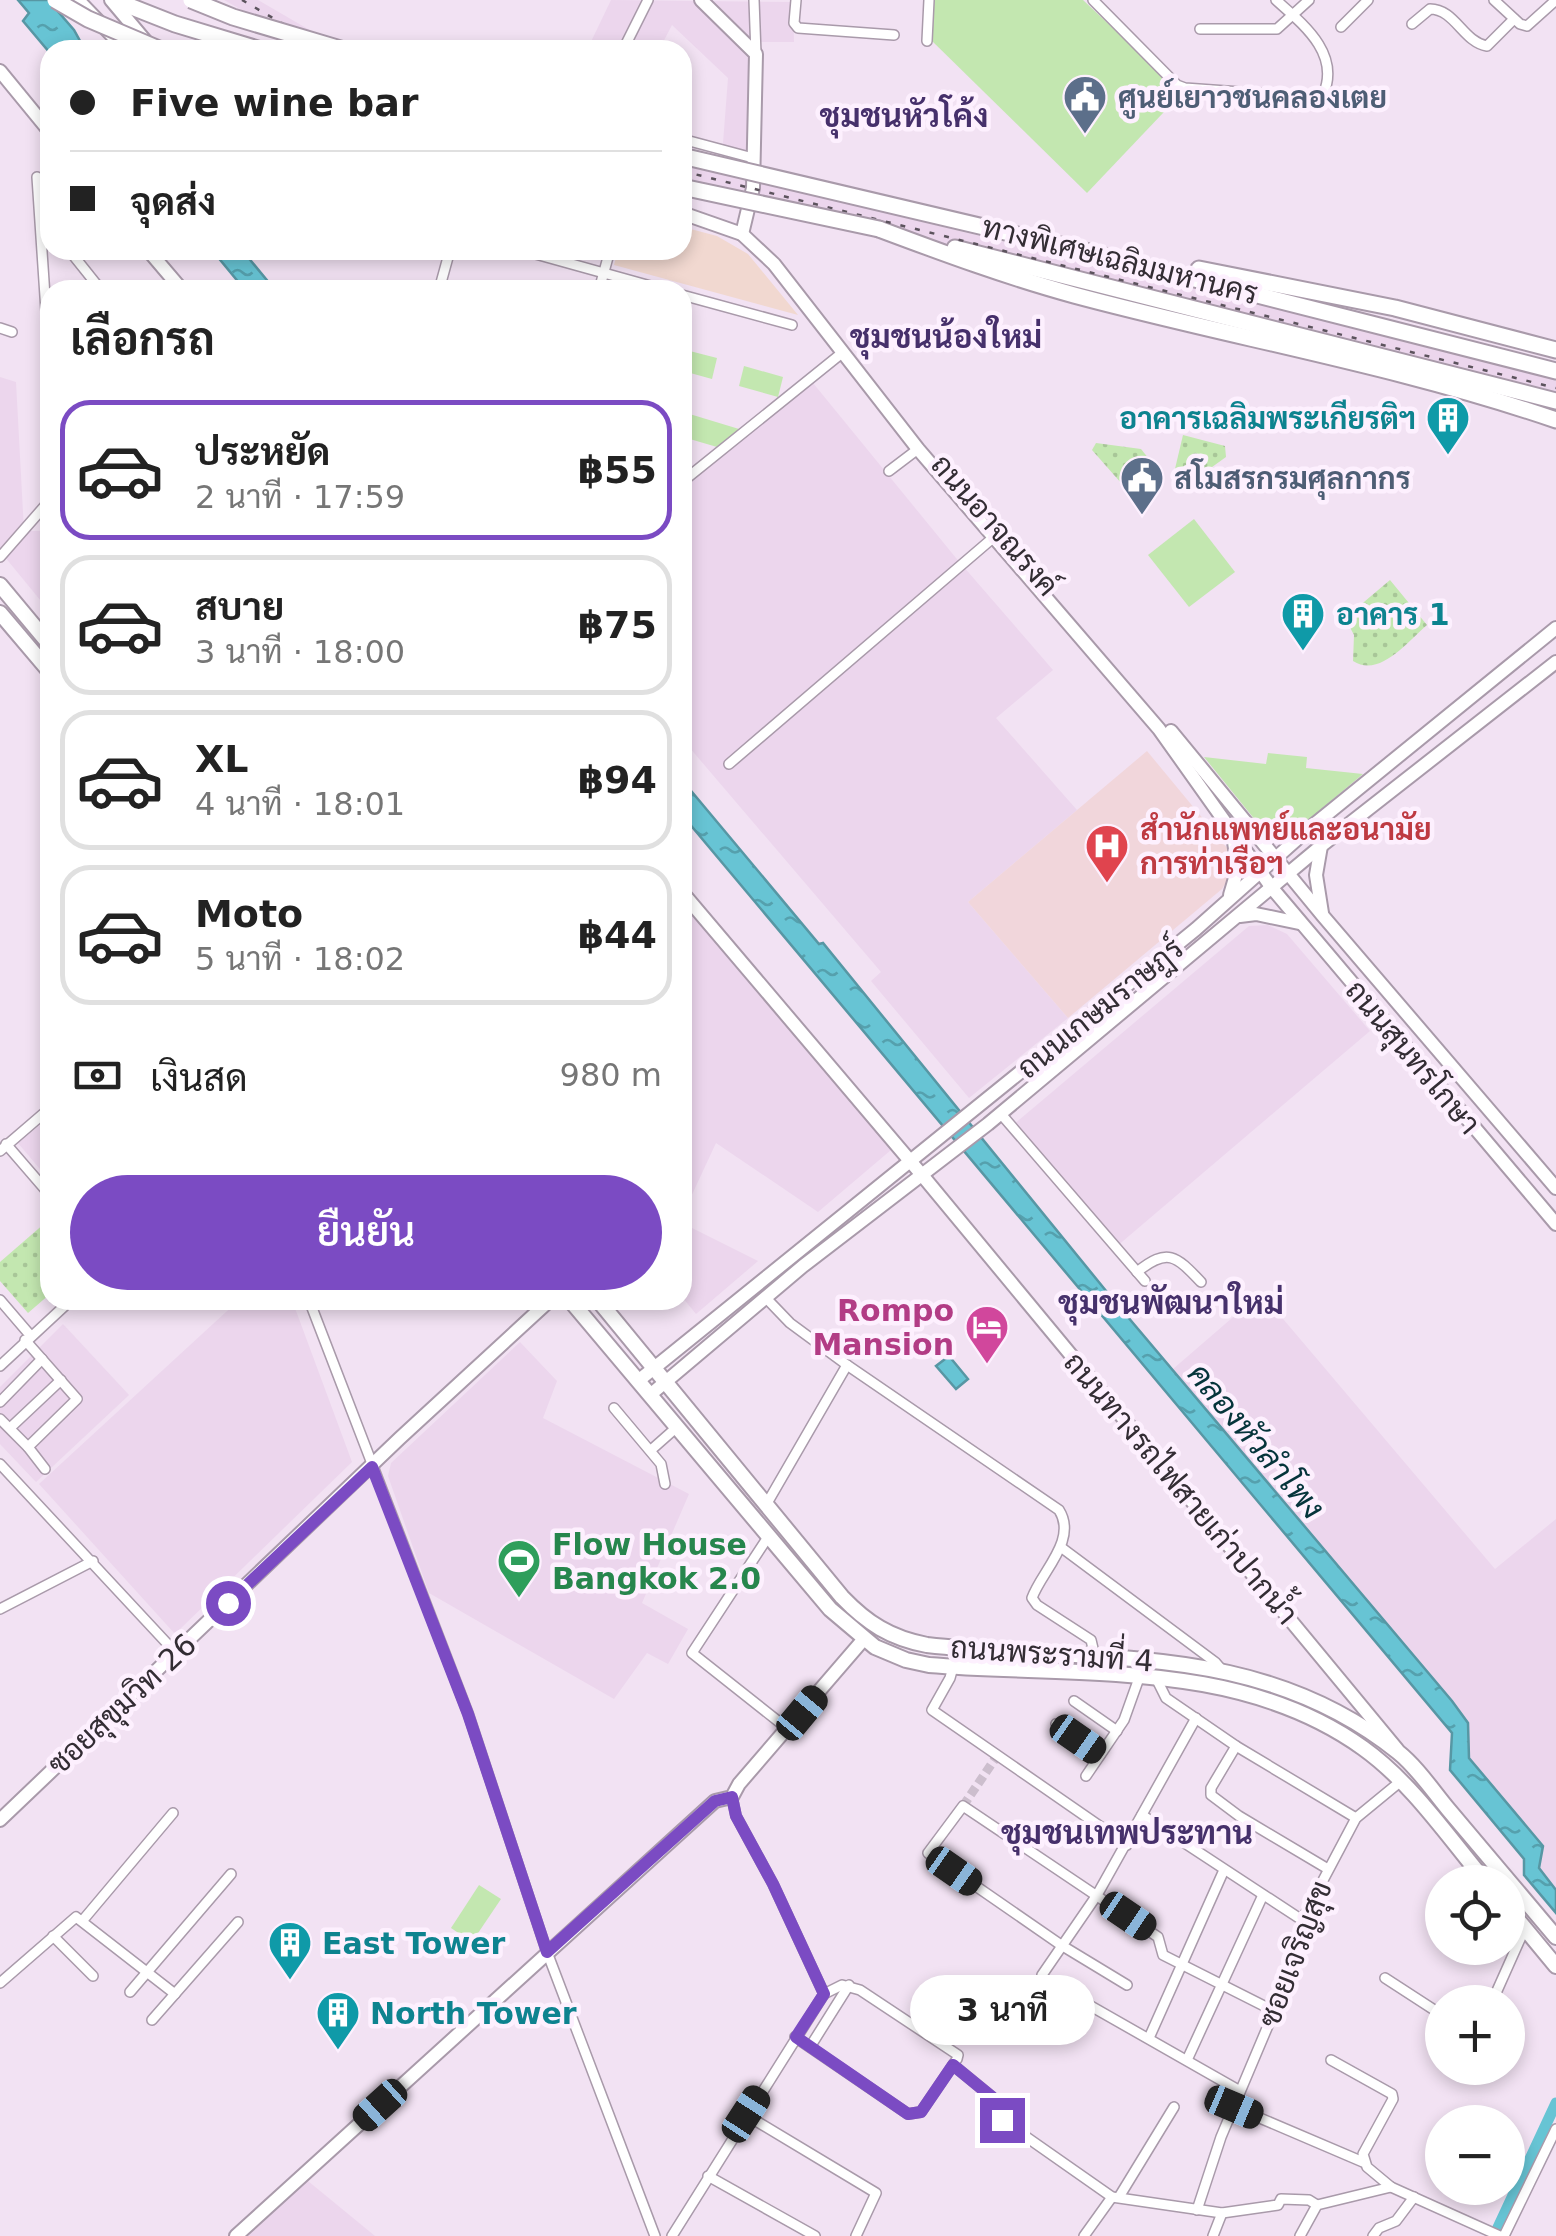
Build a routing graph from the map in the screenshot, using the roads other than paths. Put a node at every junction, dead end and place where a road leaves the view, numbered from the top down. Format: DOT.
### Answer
graph roads {
  1 [pos="55,0"];
  2 [pos="78,0"];
  3 [pos="112,0"];
  4 [pos="192,0"];
  5 [pos="648,0"];
  6 [pos="701,0"];
  7 [pos="754,0"];
  8 [pos="796,0"];
  9 [pos="929,0"];
  10 [pos="1092,0"];
  11 [pos="1276,0"];
  12 [pos="1309,0"];
  13 [pos="1368,0"];
  14 [pos="1494,0"];
  15 [pos="1556,0"];
  16 [pos="1294,16"];
  17 [pos="1514,19"];
  18 [pos="1412,24"];
  19 [pos="1342,27"];
  20 [pos="1200,29"];
  21 [pos="894,35"];
  22 [pos="116,40"];
  23 [pos="135,40"];
  24 [pos="149,40"];
  25 [pos="228,40"];
  26 [pos="310,40"];
  27 [pos="629,40"];
  28 [pos="927,42"];
  29 [pos="756,54"];
  30 [pos="1,73"];
  31 [pos="40,120"];
  32 [pos="692,142"];
  33 [pos="692,158"];
  34 [pos="754,158"];
  35 [pos="37,177"];
  36 [pos="692,188"];
  37 [pos="692,209"];
  38 [pos="40,216"];
  39 [pos="692,216"];
  40 [pos="879,228"];
  41 [pos="744,230"];
  42 [pos="1121,259"];
  43 [pos="77,260"];
  44 [pos="156,260"];
  45 [pos="557,260"];
  46 [pos="607,260"];
  47 [pos="604,273"];
  48 [pos="93,280"];
  49 [pos="174,280"];
  50 [pos="602,280"];
  51 [pos="629,280"];
  52 [pos="692,298"];
  53 [pos="792,325"];
  54 [pos="0,328"];
  55 [pos="12,332"];
  56 [pos="1556,350"];
  57 [pos="842,353"];
  58 [pos="1556,371"];
  59 [pos="1556,401"];
  60 [pos="1556,420"];
  61 [pos="918,449"];
  62 [pos="889,471"];
  63 [pos="692,474"];
  64 [pos="40,511"];
  65 [pos="994,537"];
  66 [pos="0,557"];
  67 [pos="0,585"];
  68 [pos="0,613"];
  69 [pos="1556,628"];
  70 [pos="40,633"];
  71 [pos="40,660"];
  72 [pos="1556,662"];
  73 [pos="729,764"];
  74 [pos="1248,826"];
  75 [pos="1305,832"];
  76 [pos="1232,834"];
  77 [pos="1321,846"];
  78 [pos="1275,858"];
  79 [pos="1260,872"];
  80 [pos="1288,874"];
  81 [pos="1272,888"];
  82 [pos="1226,902"];
  83 [pos="692,904"];
  84 [pos="1323,916"];
  85 [pos="1238,917"];
  86 [pos="1300,924"];
  87 [pos="1081,1023"];
  88 [pos="1092,1038"];
  89 [pos="1001,1114"];
  90 [pos="40,1116"];
  91 [pos="3,1147"];
  92 [pos="910,1161"];
  93 [pos="922,1175"];
  94 [pos="40,1185"];
  95 [pos="1556,1188"];
  96 [pos="1556,1224"];
  97 [pos="794,1254"];
  98 [pos="804,1266"];
  99 [pos="1137,1272"];
  100 [pos="1145,1282"];
  101 [pos="1200,1282"];
  102 [pos="765,1297"];
  103 [pos="0,1300"];
  104 [pos="60,1310"];
  105 [pos="313,1310"];
  106 [pos="539,1310"];
  107 [pos="578,1310"];
  108 [pos="606,1310"];
  109 [pos="28,1338"];
  110 [pos="42,1360"];
  111 [pos="847,1365"];
  112 [pos="0,1366"];
  113 [pos="654,1368"];
  114 [pos="61,1380"];
  115 [pos="638,1381"];
  116 [pos="666,1382"];
  117 [pos="650,1395"];
  118 [pos="0,1402"];
  119 [pos="614,1408"];
  120 [pos="0,1419"];
  121 [pos="677,1427"];
  122 [pos="10,1428"];
  123 [pos="28,1447"];
  124 [pos="651,1450"];
  125 [pos="0,1464"];
  126 [pos="372,1467"];
  127 [pos="45,1468"];
  128 [pos="665,1484"];
  129 [pos="766,1504"];
  130 [pos="768,1537"];
  131 [pos="1062,1548"];
  132 [pos="92,1562"];
  133 [pos="0,1610"];
  134 [pos="863,1640"];
  135 [pos="176,1653"];
  136 [pos="1095,1657"];
  137 [pos="953,1667"];
  138 [pos="1221,1669"];
  139 [pos="1140,1678"];
  140 [pos="1156,1678"];
  141 [pos="1074,1701"];
  142 [pos="1196,1718"];
  143 [pos="1056,1724"];
  144 [pos="788,1729"];
  145 [pos="1117,1731"];
  146 [pos="1236,1746"];
  147 [pos="1402,1754"];
  148 [pos="1100,1755"];
  149 [pos="1086,1776"];
  150 [pos="1401,1781"];
  151 [pos="732,1797"];
  152 [pos="173,1813"];
  153 [pos="1142,1814"];
  154 [pos="1356,1818"];
  155 [pos="0,1820"];
  156 [pos="1126,1845"];
  157 [pos="1472,1865"];
  158 [pos="1328,1869"];
  159 [pos="1224,1870"];
  160 [pos="231,1874"];
  161 [pos="1263,1895"];
  162 [pos="1097,1896"];
  163 [pos="83,1920"];
  164 [pos="1302,1920"];
  165 [pos="238,1922"];
  166 [pos="1525,1928"];
  167 [pos="53,1936"];
  168 [pos="1556,1936"];
  169 [pos="1061,1945"];
  170 [pos="547,1952"];
  171 [pos="1182,1965"];
  172 [pos="1556,1966"];
  173 [pos="148,1972"];
  174 [pos="93,1976"];
  175 [pos="1385,1978"];
  176 [pos="0,1982"];
  177 [pos="1221,1984"];
  178 [pos="849,1985"];
  179 [pos="1127,1985"];
  180 [pos="130,1992"];
  181 [pos="175,1994"];
  182 [pos="824,1994"];
  183 [pos="1425,2004"];
  184 [pos="1274,2010"];
  185 [pos="152,2020"];
  186 [pos="796,2037"];
  187 [pos="1149,2038"];
  188 [pos="810,2047"];
  189 [pos="1187,2060"];
  190 [pos="1331,2060"];
  191 [pos="953,2065"];
  192 [pos="1240,2092"];
  193 [pos="1174,2107"];
  194 [pos="1234,2107"];
  195 [pos="746,2114"];
  196 [pos="1556,2129"];
  197 [pos="1363,2162"];
  198 [pos="708,2176"];
  199 [pos="1392,2187"];
  200 [pos="1116,2197"];
  201 [pos="1414,2197"];
  202 [pos="1317,2205"];
  203 [pos="1198,2210"];
  204 [pos="1222,2213"];
  205 [pos="236,2236"];
  206 [pos="655,2236"];
  207 [pos="672,2236"];
  208 [pos="815,2236"];
  209 [pos="856,2236"];
  210 [pos="1084,2236"];
  211 [pos="1214,2236"];
  212 [pos="1300,2236"];
  213 [pos="1372,2236"];
  214 [pos="1501,2236"];
  1 -- 23 [label="highway, bridge"];
  2 -- 22 [label="street"];
  3 -- 24 [label="street"];
  3 -- 25 [label="highway"];
  4 -- 26 [label="highway, bridge"];
  5 -- 27 [label="street"];
  6 -- 29 [label="street"];
  7 -- 29 [label="street"];
  8 -- 21 [label="street"];
  9 -- 28 [label="street"];
  10 -- 16 [label="street"];
  11 -- 16 [label="street"];
  12 -- 16 [label="street"];
  13 -- 19 [label="street"];
  14 -- 17 [label="street"];
  15 -- 17 [label="street"];
  16 -- 20 [label="street"];
  17 -- 18 [label="street"];
  29 -- 34 [label="street"];
  30 -- 31 [label="street"];
  32 -- 34 [label="street"];
  33 -- 42 [label="highway, ทางพิเศษเฉลิมมหานคร, bridge"];
  34 -- 41 [label="street"];
  35 -- 38 [label="street"];
  36 -- 40 [label="highway, ทางพิเศษเฉลิมมหานคร, bridge"];
  37 -- 41 [label="street, ถนนอาจณรงค์"];
  39 -- 41 [label="street, ถนนอาจณรงค์"];
  40 -- 59 [label="highway, ทางพิเศษเฉลิมมหานคร"];
  40 -- 60 [label="highway"];
  41 -- 57 [label="street, ถนนอาจณรงค์"];
  41 -- 74 [label="street, ถนนอาจณรงค์"];
  42 -- 56 [label="highway"];
  42 -- 58 [label="highway, ทางพิเศษเฉลิมมหานคร"];
  43 -- 48 [label="street"];
  44 -- 49 [label="street"];
  45 -- 47 [label="street"];
  46 -- 47 [label="street"];
  47 -- 50 [label="street"];
  47 -- 51 [label="street"];
  52 -- 53 [label="street"];
  54 -- 55 [label="street"];
  57 -- 61 [label="street, ถนนอาจณรงค์"];
  57 -- 63 [label="street"];
  61 -- 62 [label="street"];
  61 -- 65 [label="street, ถนนอาจณรงค์"];
  64 -- 66 [label="street"];
  65 -- 73 [label="street"];
  65 -- 76 [label="street, ถนนอาจณรงค์"];
  67 -- 70 [label="main road"];
  68 -- 71 [label="main road"];
  69 -- 75 [label="street, ถนนเกษมราษฎร์"];
  72 -- 77 [label="street, ถนนเกษมราษฎร์"];
  74 -- 75 [label="street"];
  74 -- 78 [label="street, ถนนอาจณรงค์"];
  75 -- 78 [label="street, ถนนเกษมราษฎร์"];
  76 -- 79 [label="street, ถนนอาจณรงค์"];
  76 -- 82 [label="street"];
  77 -- 80 [label="street, ถนนเกษมราษฎร์"];
  77 -- 84 [label="street"];
  78 -- 79 [label="street, ถนนเกษมราษฎร์"];
  78 -- 80 [label="street, ถนนอาจณรงค์"];
  79 -- 81 [label="street, ถนนอาจณรงค์"];
  79 -- 82 [label="street, ถนนเกษมราษฎร์"];
  80 -- 81 [label="street, ถนนเกษมราษฎร์"];
  80 -- 84 [label="street, ถนนสุนทรโกษา"];
  81 -- 85 [label="street, ถนนเกษมราษฎร์"];
  81 -- 86 [label="street, ถนนสุนทรโกษา"];
  82 -- 87 [label="street, ถนนเกษมราษฎร์"];
  83 -- 92 [label="street"];
  84 -- 95 [label="street, ถนนสุนทรโกษา"];
  85 -- 86 [label="street"];
  85 -- 88 [label="street, ถนนเกษมราษฎร์"];
  86 -- 96 [label="street, ถนนสุนทรโกษา"];
  87 -- 88 [label="street"];
  87 -- 92 [label="street, ถนนเกษมราษฎร์"];
  88 -- 89 [label="street, ถนนเกษมราษฎร์"];
  89 -- 93 [label="street, ถนนเกษมราษฎร์"];
  89 -- 99 [label="street"];
  90 -- 91 [label="street"];
  91 -- 94 [label="street"];
  92 -- 93 [label="street, ถนนทางรถไฟสายเก่าปากน้ำ"];
  92 -- 97 [label="street, ถนนเกษมราษฎร์"];
  93 -- 98 [label="street, ถนนเกษมราษฎร์"];
  93 -- 147 [label="street, ถนนทางรถไฟสายเก่าปากน้ำ"];
  97 -- 98 [label="street"];
  97 -- 113 [label="street, ถนนเกษมราษฎร์"];
  98 -- 102 [label="street, ถนนเกษมราษฎร์"];
  99 -- 100 [label="street"];
  99 -- 101 [label="street"];
  102 -- 111 [label="street"];
  102 -- 116 [label="street, ถนนเกษมราษฎร์"];
  103 -- 109 [label="street"];
  104 -- 109 [label="street"];
  105 -- 126 [label="street"];
  106 -- 126 [label="street, ซอยสุขุมวิท 26"];
  107 -- 115 [label="main road, ถนนพระรามที่ 4"];
  108 -- 113 [label="main road, ถนนพระรามที่ 4"];
  109 -- 110 [label="street"];
  109 -- 112 [label="street"];
  110 -- 114 [label="street"];
  110 -- 118 [label="street"];
  111 -- 129 [label="street"];
  111 -- 131 [label="street"];
  113 -- 115 [label="street, ถนนเกษมราษฎร์"];
  113 -- 116 [label="main road, ถนนพระรามที่ 4"];
  114 -- 122 [label="street"];
  114 -- 123 [label="street"];
  115 -- 117 [label="main road, ถนนพระรามที่ 4"];
  116 -- 117 [label="street, ถนนเกษมราษฎร์"];
  116 -- 129 [label="main road, ถนนพระรามที่ 4"];
  117 -- 121 [label="main road, ถนนพระรามที่ 4"];
  119 -- 124 [label="street"];
  120 -- 122 [label="street"];
  121 -- 124 [label="street"];
  121 -- 130 [label="main road, ถนนพระรามที่ 4"];
  122 -- 123 [label="street"];
  123 -- 127 [label="street"];
  124 -- 128 [label="street"];
  125 -- 132 [label="street"];
  126 -- 135 [label="street, ซอยสุขุมวิท 26"];
  126 -- 170 [label="street"];
  129 -- 136 [label="main road, ถนนพระรามที่ 4"];
  130 -- 134 [label="main road, ถนนพระรามที่ 4"];
  130 -- 144 [label="street"];
  131 -- 136 [label="street"];
  131 -- 138 [label="street"];
  132 -- 133 [label="street"];
  132 -- 135 [label="street"];
  134 -- 137 [label="main road, ถนนพระรามที่ 4"];
  134 -- 144 [label="street"];
  135 -- 155 [label="street, ซอยสุขุมวิท 26"];
  136 -- 138 [label="main road, ถนนพระรามที่ 4"];
  137 -- 139 [label="main road, ถนนพระรามที่ 4"];
  137 -- 156 [label="street"];
  138 -- 147 [label="main road, ถนนพระรามที่ 4"];
  139 -- 140 [label="main road, ถนนพระรามที่ 4"];
  139 -- 145 [label="street"];
  140 -- 142 [label="street"];
  140 -- 150 [label="main road, ถนนพระรามที่ 4"];
  141 -- 145 [label="street"];
  142 -- 146 [label="street"];
  142 -- 153 [label="street"];
  143 -- 148 [label="street"];
  144 -- 151 [label="street"];
  145 -- 148 [label="street"];
  146 -- 154 [label="street"];
  146 -- 158 [label="street"];
  147 -- 168 [label="main road, ถนนพระรามที่ 4"];
  148 -- 149 [label="street"];
  150 -- 154 [label="street, ซอยเจริญสุข"];
  150 -- 157 [label="main road, ถนนพระรามที่ 4"];
  151 -- 170 [label="street"];
  151 -- 182 [label="street"];
  152 -- 163 [label="street"];
  153 -- 156 [label="street"];
  153 -- 159 [label="street"];
  154 -- 158 [label="street, ซอยเจริญสุข"];
  156 -- 162 [label="street"];
  158 -- 164 [label="street, ซอยเจริญสุข"];
  159 -- 161 [label="street"];
  159 -- 171 [label="street"];
  160 -- 173 [label="street"];
  161 -- 164 [label="street"];
  161 -- 177 [label="street"];
  162 -- 169 [label="street"];
  162 -- 169 [label="street"];
  162 -- 171 [label="street"];
  163 -- 167 [label="street"];
  163 -- 173 [label="street"];
  164 -- 184 [label="street, ซอยเจริญสุข"];
  165 -- 181 [label="street"];
  166 -- 172 [label="main road"];
  167 -- 174 [label="street"];
  167 -- 176 [label="street"];
  169 -- 179 [label="street"];
  169 -- 187 [label="street"];
  170 -- 205 [label="street"];
  170 -- 206 [label="street"];
  171 -- 177 [label="street"];
  171 -- 187 [label="street"];
  173 -- 180 [label="street"];
  173 -- 181 [label="street"];
  175 -- 183 [label="street"];
  177 -- 184 [label="street"];
  177 -- 189 [label="street"];
  178 -- 182 [label="street"];
  178 -- 188 [label="street"];
  178 -- 191 [label="street"];
  181 -- 185 [label="street"];
  182 -- 186 [label="street"];
  184 -- 192 [label="street, ซอยเจริญสุข"];
  186 -- 188 [label="street"];
  186 -- 195 [label="street"];
  187 -- 189 [label="street"];
  188 -- 191 [label="street"];
  189 -- 192 [label="street"];
  190 -- 197 [label="street"];
  191 -- 200 [label="street"];
  192 -- 194 [label="street, ซอยเจริญสุข"];
  193 -- 200 [label="street"];
  194 -- 197 [label="street"];
  194 -- 203 [label="street, ซอยเจริญสุข"];
  195 -- 198 [label="street"];
  195 -- 209 [label="street"];
  196 -- 214 [label="street"];
  197 -- 199 [label="street"];
  198 -- 207 [label="street"];
  198 -- 208 [label="street"];
  199 -- 201 [label="street"];
  199 -- 202 [label="street"];
  200 -- 203 [label="street"];
  200 -- 210 [label="street"];
  201 -- 213 [label="street"];
  201 -- 214 [label="street"];
  202 -- 204 [label="street"];
  202 -- 212 [label="street"];
  203 -- 204 [label="street"];
  204 -- 211 [label="street"];
}
